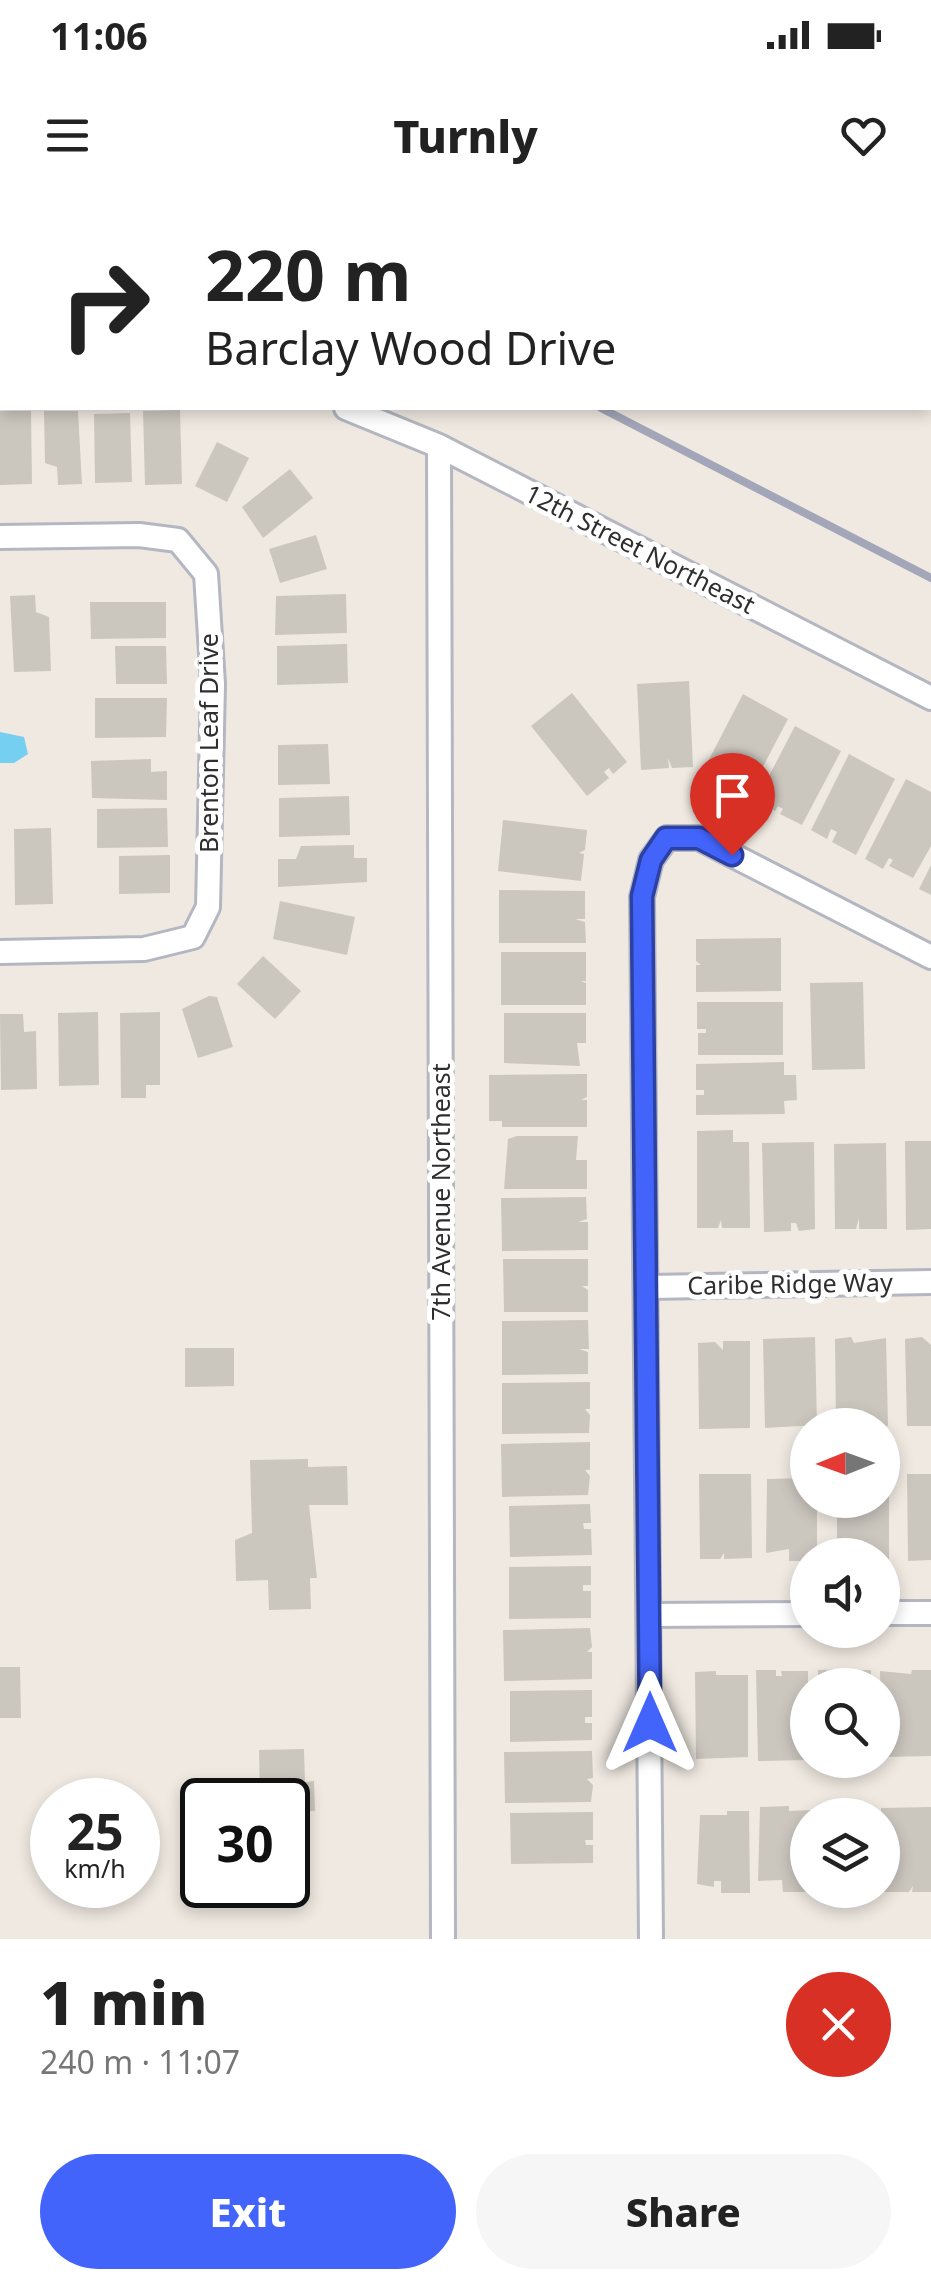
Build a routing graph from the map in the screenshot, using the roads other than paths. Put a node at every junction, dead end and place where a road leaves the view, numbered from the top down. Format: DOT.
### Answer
graph roads {
  1 [pos="351,410"];
  2 [pos="439,446"];
  3 [pos="0,537"];
  4 [pos="931,698"];
  5 [pos="0,952"];
  6 [pos="931,958"];
  7 [pos="931,1282"];
  8 [pos="648,1287"];
  9 [pos="931,1612"];
  10 [pos="900,1613"];
  11 [pos="790,1614"];
  12 [pos="649,1616"];
  13 [pos="443,1939"];
  14 [pos="650,1939"];
  1 -- 2 [label="street, 12th Street Northeast"];
  2 -- 4 [label="street, 12th Street Northeast"];
  2 -- 13 [label="street, 7th Avenue Northeast"];
  3 -- 5 [label="street, Brenton Leaf Drive"];
  6 -- 8 [label="street"];
  7 -- 8 [label="street, Caribe Ridge Way"];
  8 -- 12 [label="street"];
  9 -- 10 [label="street"];
  11 -- 12 [label="street"];
  12 -- 14 [label="street"];
}
